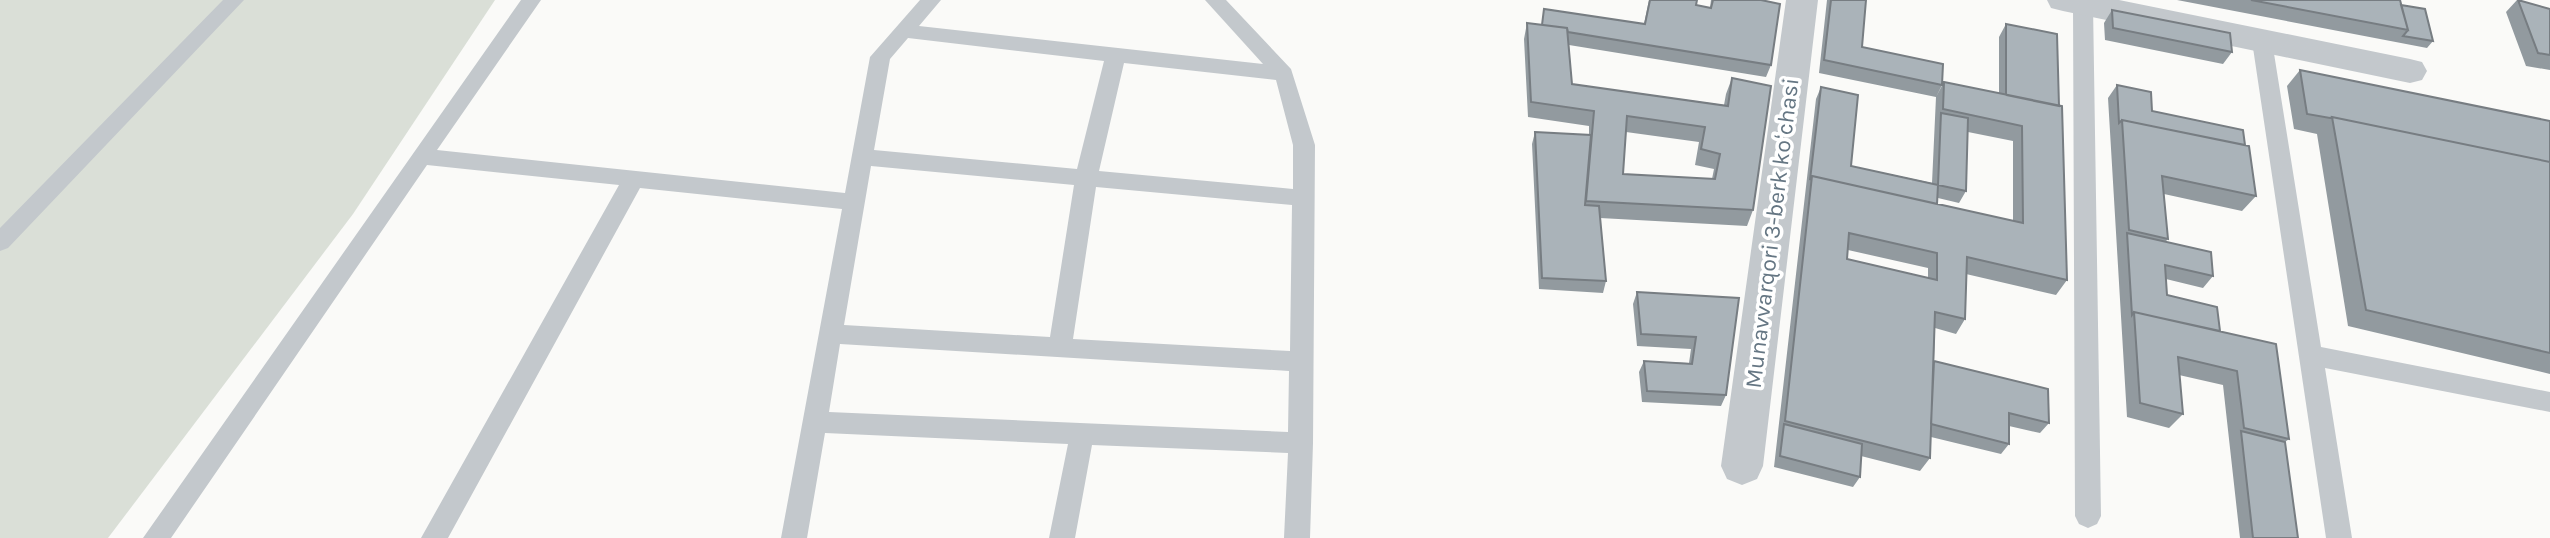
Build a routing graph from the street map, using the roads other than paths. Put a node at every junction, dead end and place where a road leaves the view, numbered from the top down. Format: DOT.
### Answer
graph roads {
  1 [pos="234,0"];
  2 [pos="531,0"];
  3 [pos="931,0"];
  4 [pos="1215,0"];
  5 [pos="1802,0"];
  6 [pos="2073,2"];
  7 [pos="903,31"];
  8 [pos="2262,41"];
  9 [pos="1116,55"];
  10 [pos="2410,71"];
  11 [pos="1284,74"];
  12 [pos="421,156"];
  13 [pos="862,157"];
  14 [pos="1086,178"];
  15 [pos="634,179"];
  16 [pos="1303,198"];
  17 [pos="854,202"];
  18 [pos="0,242"];
  19 [pos="831,334"];
  20 [pos="1060,348"];
  21 [pos="2311,355"];
  22 [pos="1301,362"];
  23 [pos="2550,402"];
  24 [pos="815,422"];
  25 [pos="1082,433"];
  26 [pos="1301,443"];
  27 [pos="1742,466"];
  28 [pos="2088,516"];
  29 [pos="156,538"];
  30 [pos="434,538"];
  31 [pos="794,538"];
  32 [pos="1062,538"];
  33 [pos="1297,538"];
  34 [pos="2339,538"];
  1 -- 18 [label="lane"];
  2 -- 12 [label="lane"];
  3 -- 7 [label="lane"];
  4 -- 11 [label="lane"];
  5 -- 27 [label="street, Munavvarqori 3-berk koʻchasi"];
  6 -- 8 [label="street"];
  6 -- 28 [label="lane"];
  7 -- 9 [label="lane"];
  7 -- 13 [label="lane"];
  8 -- 10 [label="street"];
  8 -- 21 [label="lane"];
  9 -- 11 [label="lane"];
  9 -- 14 [label="lane"];
  11 -- 16 [label="lane"];
  12 -- 15 [label="lane"];
  12 -- 29 [label="lane"];
  13 -- 14 [label="lane"];
  13 -- 17 [label="lane"];
  14 -- 16 [label="lane"];
  14 -- 20 [label="lane"];
  15 -- 17 [label="lane"];
  15 -- 30 [label="lane"];
  16 -- 22 [label="lane"];
  17 -- 19 [label="lane"];
  19 -- 20 [label="lane"];
  19 -- 24 [label="lane"];
  20 -- 22 [label="lane"];
  21 -- 23 [label="lane"];
  21 -- 34 [label="lane"];
  22 -- 26 [label="lane"];
  24 -- 25 [label="lane"];
  24 -- 31 [label="lane"];
  25 -- 26 [label="lane"];
  25 -- 32 [label="lane"];
  26 -- 33 [label="lane"];
}
